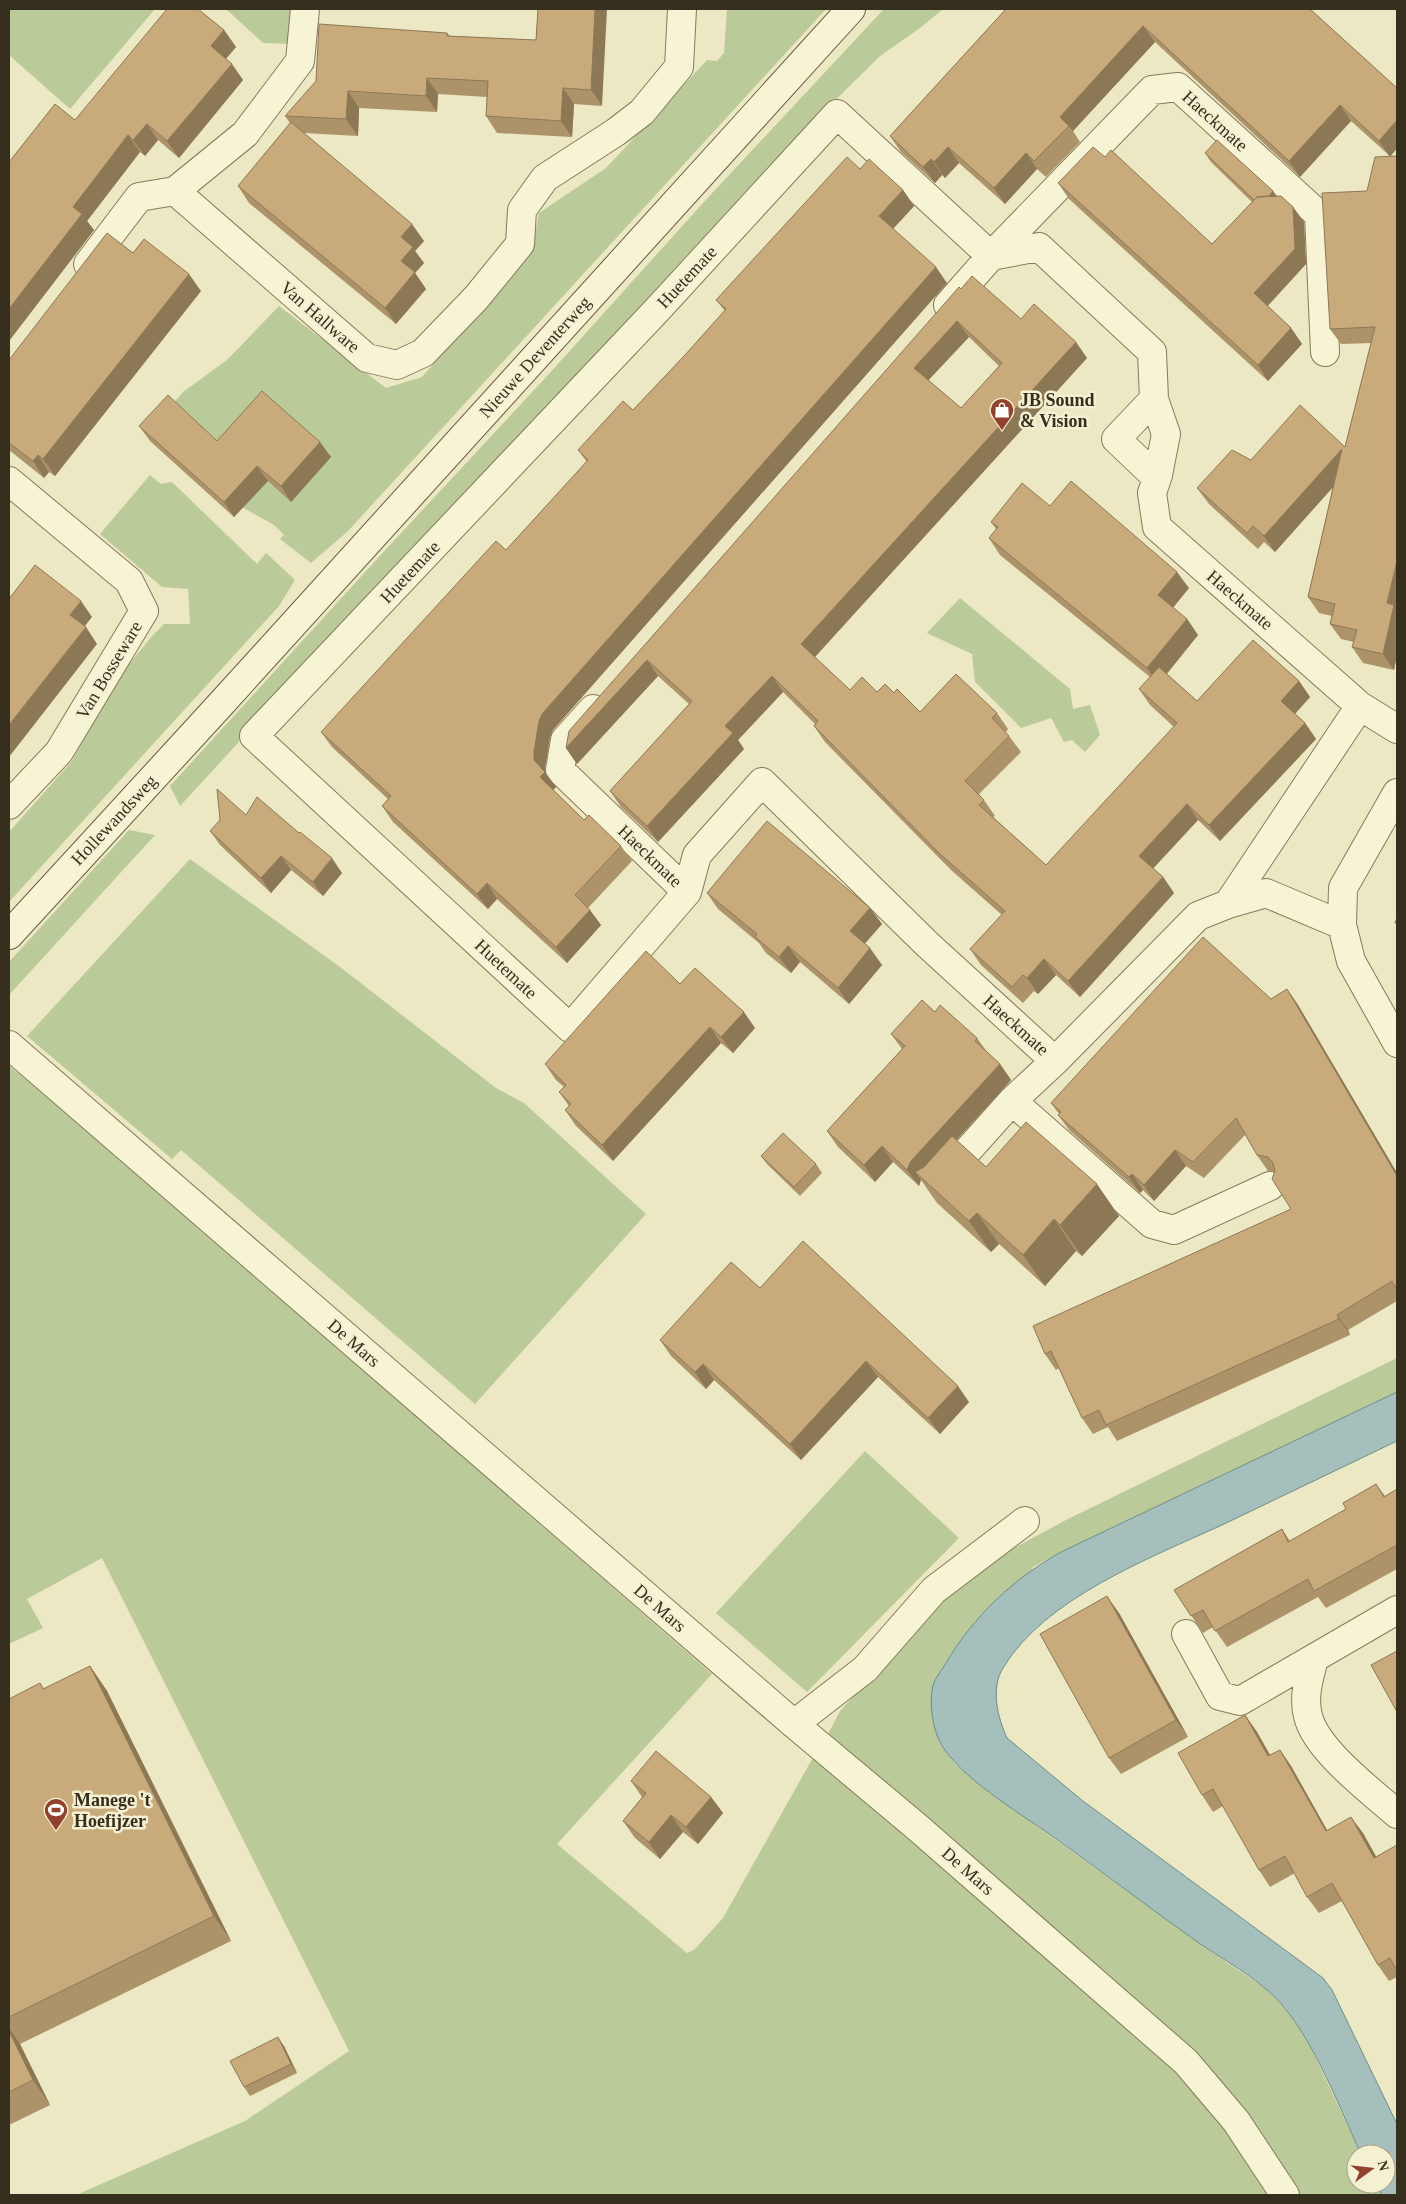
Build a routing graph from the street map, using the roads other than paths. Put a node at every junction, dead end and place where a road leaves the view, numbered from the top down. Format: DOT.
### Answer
graph roads {
  1 [pos="305,9"];
  2 [pos="682,9"];
  3 [pos="851,9"];
  4 [pos="175,191"];
  5 [pos="991,256"];
  6 [pos="74,282"];
  7 [pos="932,323"];
  8 [pos="1325,352"];
  9 [pos="1154,399"];
  10 [pos="1157,478"];
  11 [pos="9,481"];
  12 [pos="611,688"];
  13 [pos="220,705"];
  14 [pos="1360,706"];
  15 [pos="1397,728"];
  16 [pos="1397,793"];
  17 [pos="9,805"];
  18 [pos="687,892"];
  19 [pos="1228,904"];
  20 [pos="1342,925"];
  21 [pos="9,935"];
  22 [pos="1397,1043"];
  23 [pos="9,1045"];
  24 [pos="1055,1061"];
  25 [pos="1012,1101"];
  26 [pos="1270,1186"];
  27 [pos="934,1188"];
  28 [pos="1026,1521"];
  29 [pos="1397,1610"];
  30 [pos="1186,1634"];
  31 [pos="1314,1659"];
  32 [pos="794,1724"];
  33 [pos="1397,1814"];
  34 [pos="1285,2195"];
  1 -- 4 [label="street"];
  2 -- 4 [label="street, Van Hallware"];
  3 -- 13 [label="street, Nieuwe Deventerweg"];
  4 -- 6 [label="street"];
  5 -- 7 [label="street, Haeckmate"];
  5 -- 8 [label="street, Haeckmate"];
  5 -- 9 [label="street, Haeckmate"];
  5 -- 18 [label="street, Huetemate"];
  9 -- 10 [label="street, Haeckmate"];
  9 -- 10 [label="street"];
  10 -- 14 [label="street, Haeckmate"];
  11 -- 17 [label="street, Van Bosseware"];
  12 -- 18 [label="street, Haeckmate"];
  13 -- 21 [label="street, Hollewandsweg"];
  14 -- 15 [label="street, Haeckmate"];
  14 -- 19 [label="street"];
  16 -- 20 [label="street"];
  18 -- 24 [label="street, Haeckmate"];
  19 -- 20 [label="street, Haeckmate"];
  19 -- 24 [label="street, Haeckmate"];
  20 -- 22 [label="street"];
  23 -- 32 [label="street, De Mars"];
  24 -- 25 [label="street"];
  25 -- 26 [label="street"];
  25 -- 27 [label="street"];
  28 -- 32 [label="street"];
  29 -- 31 [label="street"];
  30 -- 31 [label="street"];
  31 -- 33 [label="street"];
  32 -- 34 [label="street, De Mars"];
}
